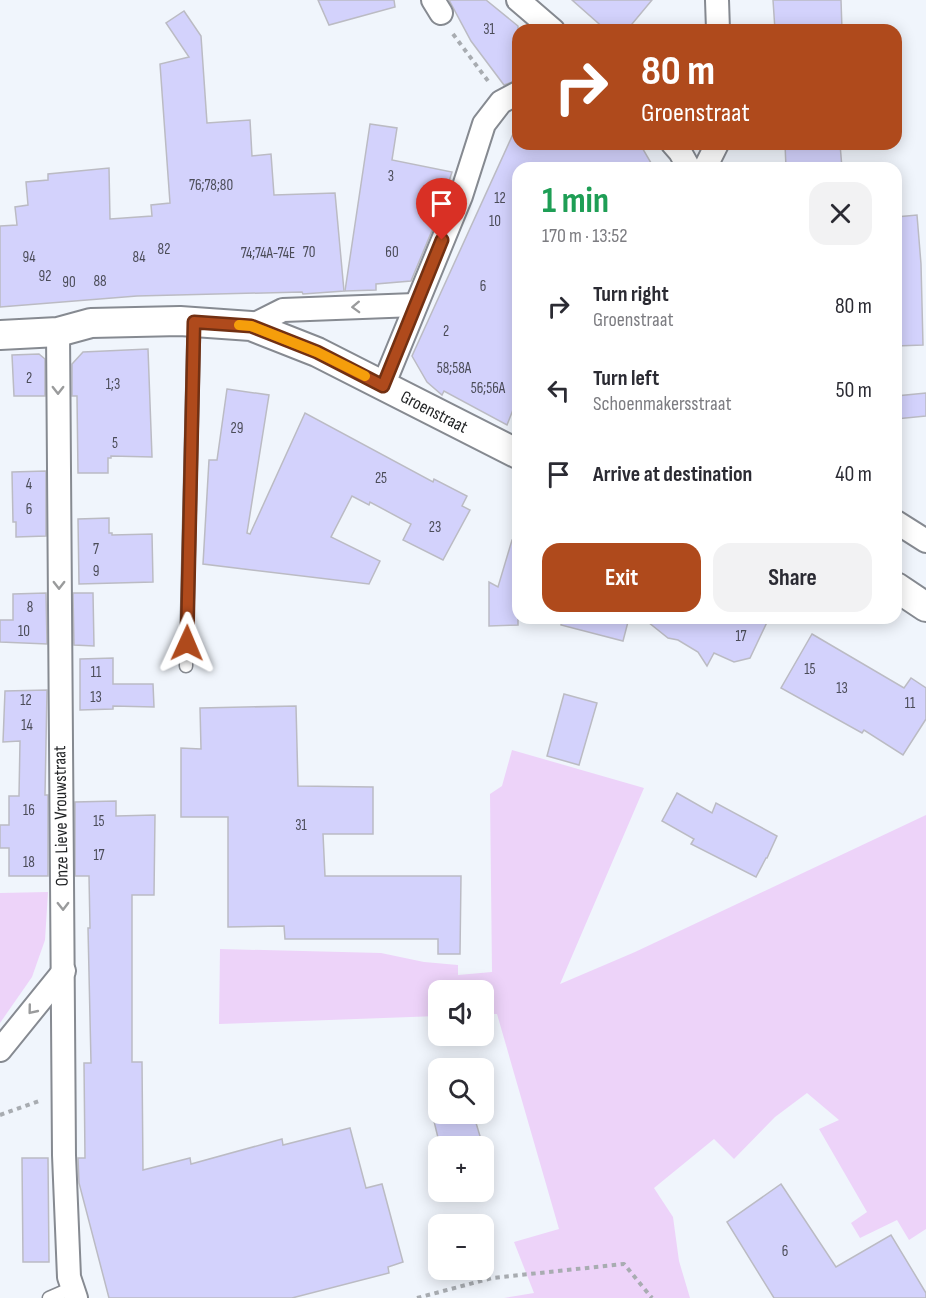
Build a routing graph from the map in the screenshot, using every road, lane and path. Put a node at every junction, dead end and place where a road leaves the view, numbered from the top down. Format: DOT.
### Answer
graph roads {
  1 [pos="518,0"];
  2 [pos="717,0"];
  3 [pos="437,7"];
  4 [pos="546,24"];
  5 [pos="718,24"];
  6 [pos="509,98"];
  7 [pos="415,305"];
  8 [pos="194,322"];
  9 [pos="251,326"];
  10 [pos="58,332"];
  11 [pos="0,335"];
  12 [pos="383,386"];
  13 [pos="512,451"];
  14 [pos="902,526"];
  15 [pos="926,541"];
  16 [pos="902,591"];
  17 [pos="926,607"];
  18 [pos="186,666"];
  19 [pos="63,970"];
  20 [pos="0,1050"];
  21 [pos="64,1092"];
  22 [pos="0,1116"];
  23 [pos="74,1293"];
  24 [pos="49,1298"];
  25 [pos="417,1298"];
  26 [pos="652,1298"];
  1 -- 4 [label="street"];
  2 -- 5 [label="street"];
  3 -- 6 [label="path"];
  6 -- 7 [label="street"];
  7 -- 9 [label="street, one-way"];
  7 -- 12 [label="street"];
  8 -- 9 [label="street, Groenstraat"];
  8 -- 10 [label="street, Groenstraat"];
  8 -- 18 [label="lane"];
  9 -- 12 [label="street, Groenstraat"];
  10 -- 11 [label="street, Groenstraat"];
  10 -- 19 [label="street, Onze Lieve Vrouwstraat, one-way"];
  12 -- 13 [label="street, Groenstraat"];
  14 -- 15 [label="street"];
  16 -- 17 [label="street"];
  19 -- 20 [label="street, one-way"];
  19 -- 21 [label="street, Onze Lieve Vrouwstraat"];
  21 -- 22 [label="path"];
  21 -- 23 [label="street, Onze Lieve Vrouwstraat"];
  23 -- 24 [label="lane"];
  25 -- 26 [label="path"];
}
